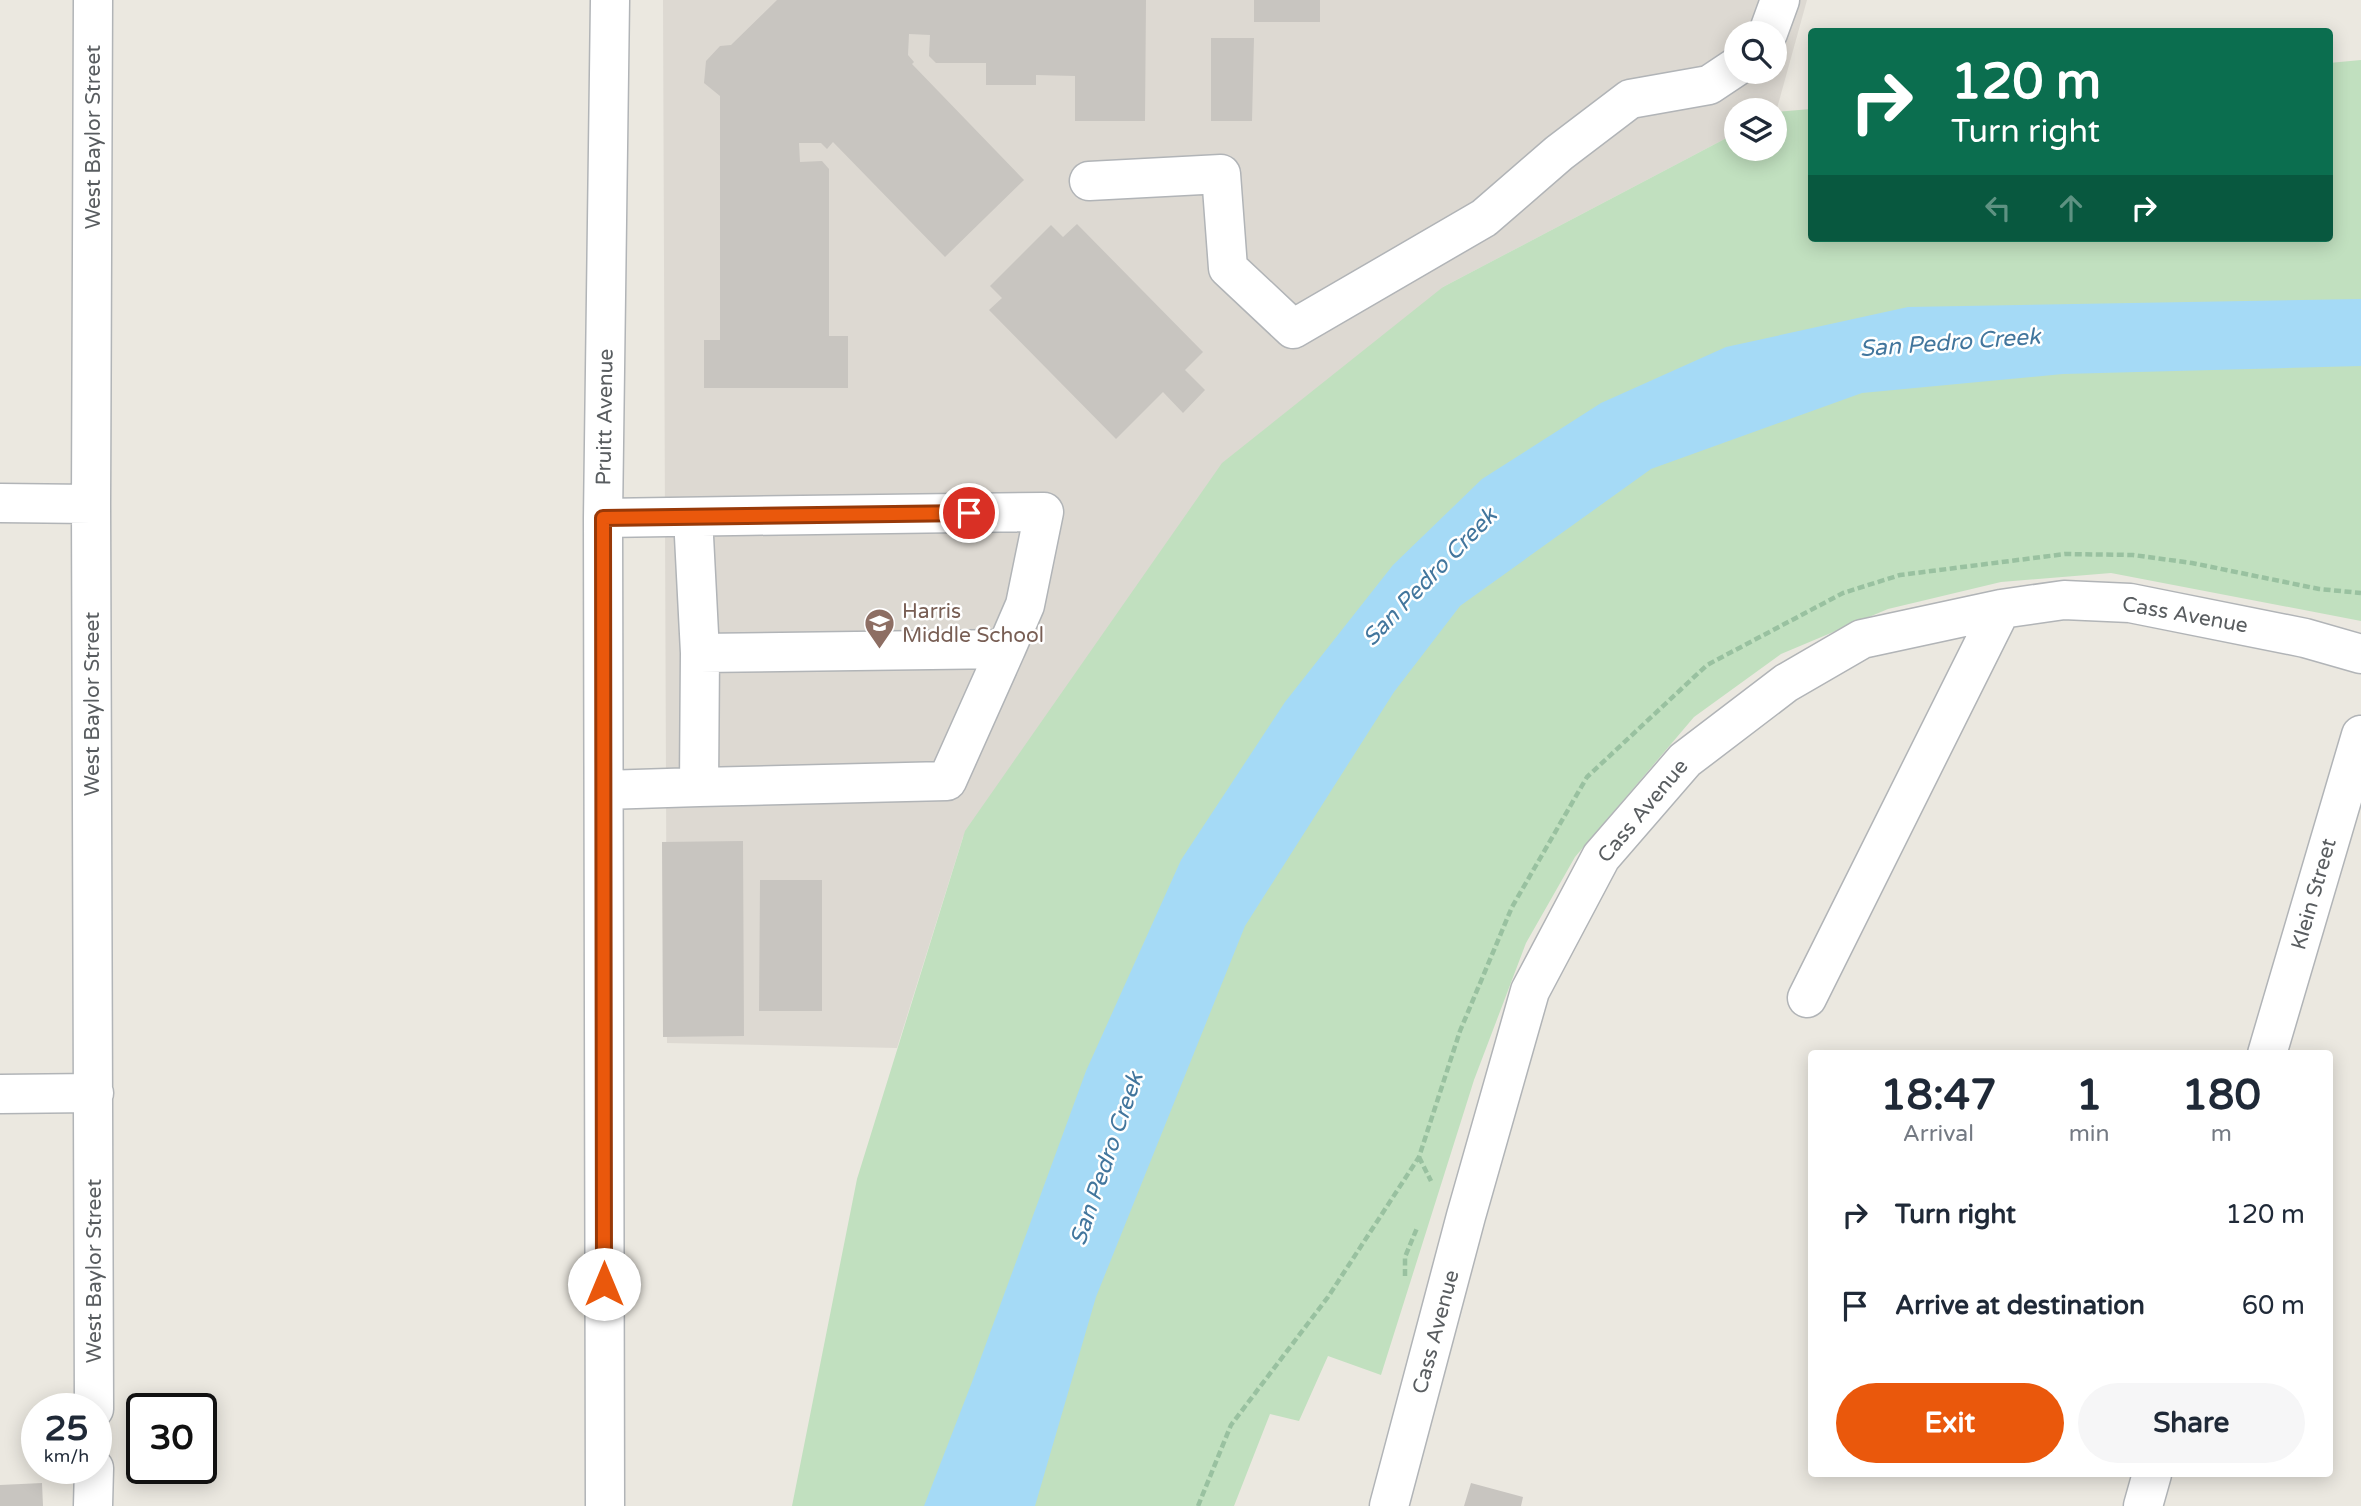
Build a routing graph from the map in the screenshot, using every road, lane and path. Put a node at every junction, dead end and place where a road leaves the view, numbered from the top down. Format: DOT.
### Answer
graph roads {
  1 [pos="93,0"];
  2 [pos="610,0"];
  3 [pos="1780,0"];
  4 [pos="1772,21"];
  5 [pos="1724,75"];
  6 [pos="1089,181"];
  7 [pos="0,503"];
  8 [pos="91,503"];
  9 [pos="693,517"];
  10 [pos="603,518"];
  11 [pos="2361,593"];
  12 [pos="2001,608"];
  13 [pos="1006,649"];
  14 [pos="700,653"];
  15 [pos="2361,654"];
  16 [pos="2361,735"];
  17 [pos="699,787"];
  18 [pos="604,790"];
  19 [pos="1807,998"];
  20 [pos="2268,1050"];
  21 [pos="94,1093"];
  22 [pos="0,1094"];
  23 [pos="94,1393"];
  24 [pos="2151,1477"];
  25 [pos="94,1484"];
  26 [pos="93,1506"];
  27 [pos="605,1506"];
  28 [pos="1198,1506"];
  29 [pos="1389,1506"];
  30 [pos="2143,1506"];
  1 -- 8 [label="street, West Baylor Street"];
  2 -- 10 [label="street, Pruitt Avenue"];
  3 -- 4 [label="street"];
  5 -- 6 [label="street"];
  7 -- 8 [label="street"];
  8 -- 21 [label="street, West Baylor Street"];
  9 -- 10 [label="street"];
  9 -- 13 [label="street"];
  9 -- 14 [label="street"];
  10 -- 18 [label="street, Pruitt Avenue"];
  11 -- 28 [label="path"];
  12 -- 15 [label="street, Cass Avenue"];
  12 -- 19 [label="street"];
  12 -- 29 [label="street, Cass Avenue"];
  13 -- 14 [label="street"];
  13 -- 17 [label="street"];
  14 -- 17 [label="street"];
  16 -- 20 [label="street, Klein Street"];
  17 -- 18 [label="street"];
  18 -- 27 [label="street, Pruitt Avenue"];
  21 -- 22 [label="street"];
  21 -- 23 [label="street, West Baylor Street"];
  24 -- 30 [label="street"];
  25 -- 26 [label="street"];
}
